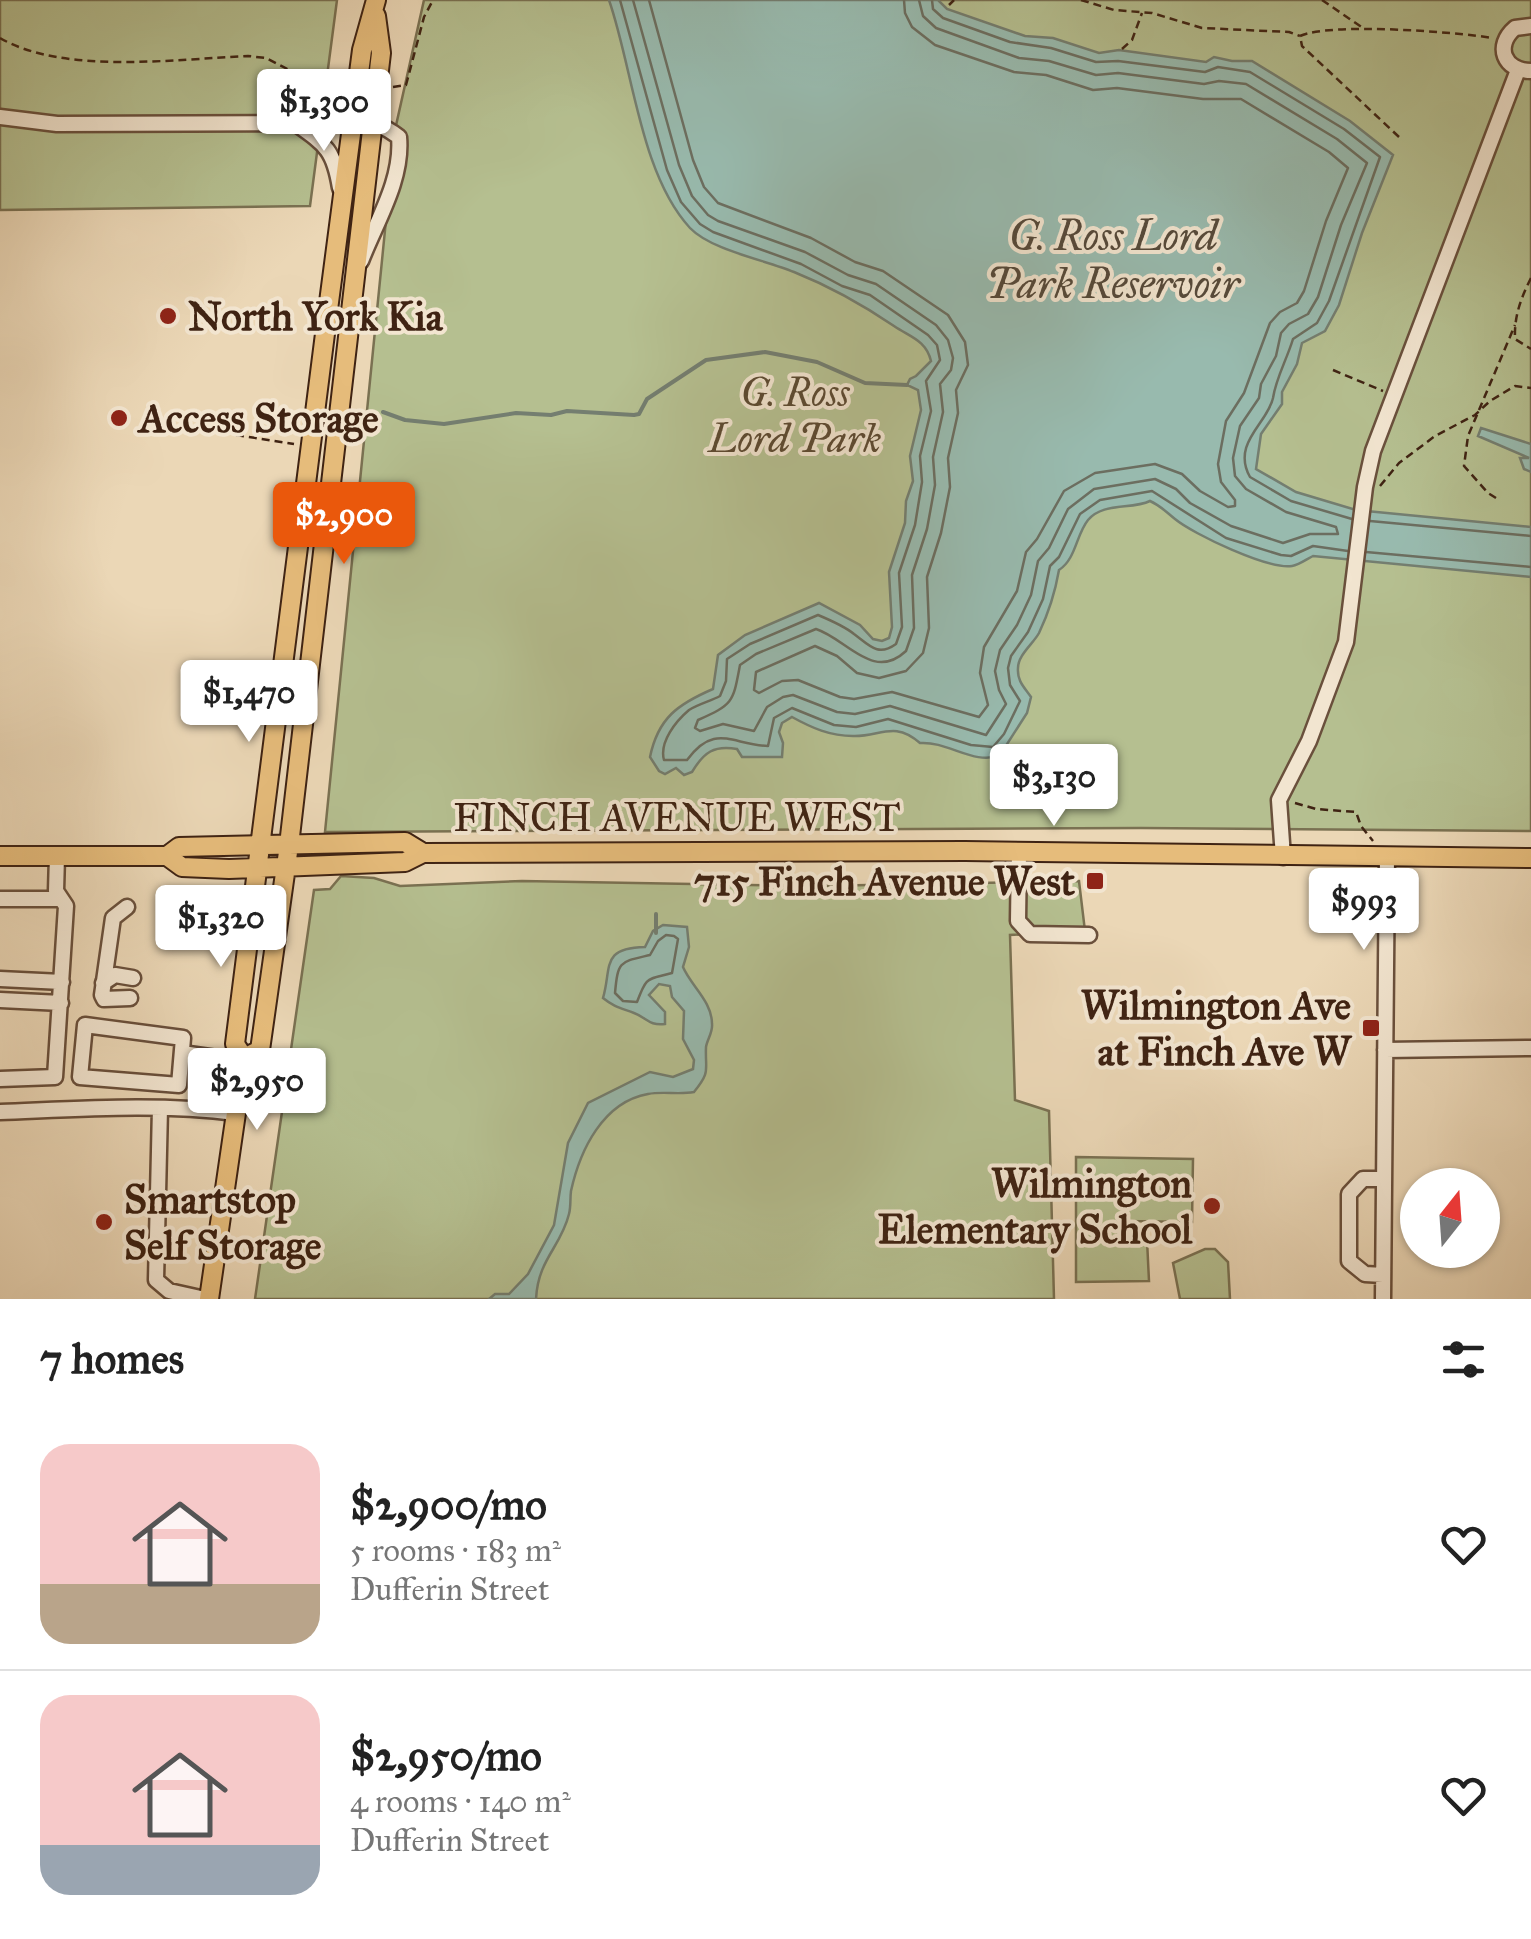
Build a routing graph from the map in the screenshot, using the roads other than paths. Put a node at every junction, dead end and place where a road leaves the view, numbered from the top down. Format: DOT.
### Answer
graph roads {
  1 [pos="376,5"];
  2 [pos="1531,26"];
  3 [pos="1525,70"];
  4 [pos="0,117"];
  5 [pos="354,118"];
  6 [pos="374,120"];
  7 [pos="295,123"];
  8 [pos="342,198"];
  9 [pos="352,285"];
  10 [pos="288,844"];
  11 [pos="262,846"];
  12 [pos="1019,852"];
  13 [pos="424,853"];
  14 [pos="0,856"];
  15 [pos="57,856"];
  16 [pos="166,856"];
  17 [pos="1283,857"];
  18 [pos="1387,857"];
  19 [pos="1531,858"];
  20 [pos="285,868"];
  21 [pos="259,869"];
  22 [pos="0,899"];
  23 [pos="61,900"];
  24 [pos="127,907"];
  25 [pos="1089,935"];
  26 [pos="133,978"];
  27 [pos="0,979"];
  28 [pos="62,982"];
  29 [pos="104,983"];
  30 [pos="130,998"];
  31 [pos="0,1000"];
  32 [pos="61,1003"];
  33 [pos="58,1037"];
  34 [pos="84,1039"];
  35 [pos="1531,1048"];
  36 [pos="1384,1050"];
  37 [pos="182,1053"];
  38 [pos="244,1060"];
  39 [pos="0,1079"];
  40 [pos="160,1108"];
  41 [pos="0,1112"];
  42 [pos="236,1112"];
  43 [pos="1384,1179"];
  44 [pos="1383,1276"];
  45 [pos="207,1299"];
  46 [pos="1383,1299"];
  1 -- 5 [label="main road"];
  1 -- 6 [label="main road"];
  2 -- 3 [label="street"];
  3 -- 17 [label="street"];
  4 -- 7 [label="street"];
  5 -- 6 [label="street"];
  5 -- 7 [label="street"];
  5 -- 8 [label="main road"];
  6 -- 9 [label="main road"];
  6 -- 9 [label="street"];
  7 -- 8 [label="street"];
  8 -- 11 [label="main road"];
  9 -- 10 [label="main road"];
  10 -- 11 [label="main road, FINCH AVENUE WEST"];
  10 -- 13 [label="main road, FINCH AVENUE WEST"];
  10 -- 20 [label="main road"];
  11 -- 16 [label="main road, FINCH AVENUE WEST"];
  11 -- 21 [label="main road"];
  12 -- 13 [label="main road, FINCH AVENUE WEST"];
  12 -- 17 [label="main road, FINCH AVENUE WEST"];
  12 -- 25 [label="street"];
  13 -- 20 [label="main road, FINCH AVENUE WEST"];
  14 -- 15 [label="main road, FINCH AVENUE WEST"];
  15 -- 16 [label="main road, FINCH AVENUE WEST"];
  15 -- 23 [label="street"];
  16 -- 21 [label="main road, FINCH AVENUE WEST"];
  17 -- 18 [label="main road, FINCH AVENUE WEST"];
  18 -- 19 [label="main road, FINCH AVENUE WEST"];
  18 -- 36 [label="street"];
  20 -- 21 [label="main road, FINCH AVENUE WEST"];
  20 -- 38 [label="main road"];
  21 -- 38 [label="main road"];
  22 -- 23 [label="street"];
  23 -- 28 [label="street"];
  24 -- 29 [label="street"];
  26 -- 29 [label="street"];
  27 -- 28 [label="street"];
  28 -- 32 [label="street"];
  29 -- 30 [label="street"];
  31 -- 32 [label="street"];
  32 -- 33 [label="street"];
  33 -- 34 [label="street"];
  33 -- 39 [label="street"];
  34 -- 37 [label="street"];
  34 -- 37 [label="street"];
  35 -- 36 [label="street"];
  36 -- 43 [label="street"];
  37 -- 38 [label="street"];
  38 -- 42 [label="main road"];
  40 -- 41 [label="street"];
  40 -- 42 [label="street"];
  40 -- 45 [label="street"];
  42 -- 45 [label="main road"];
  43 -- 44 [label="street"];
  43 -- 44 [label="street"];
  44 -- 46 [label="street"];
}
